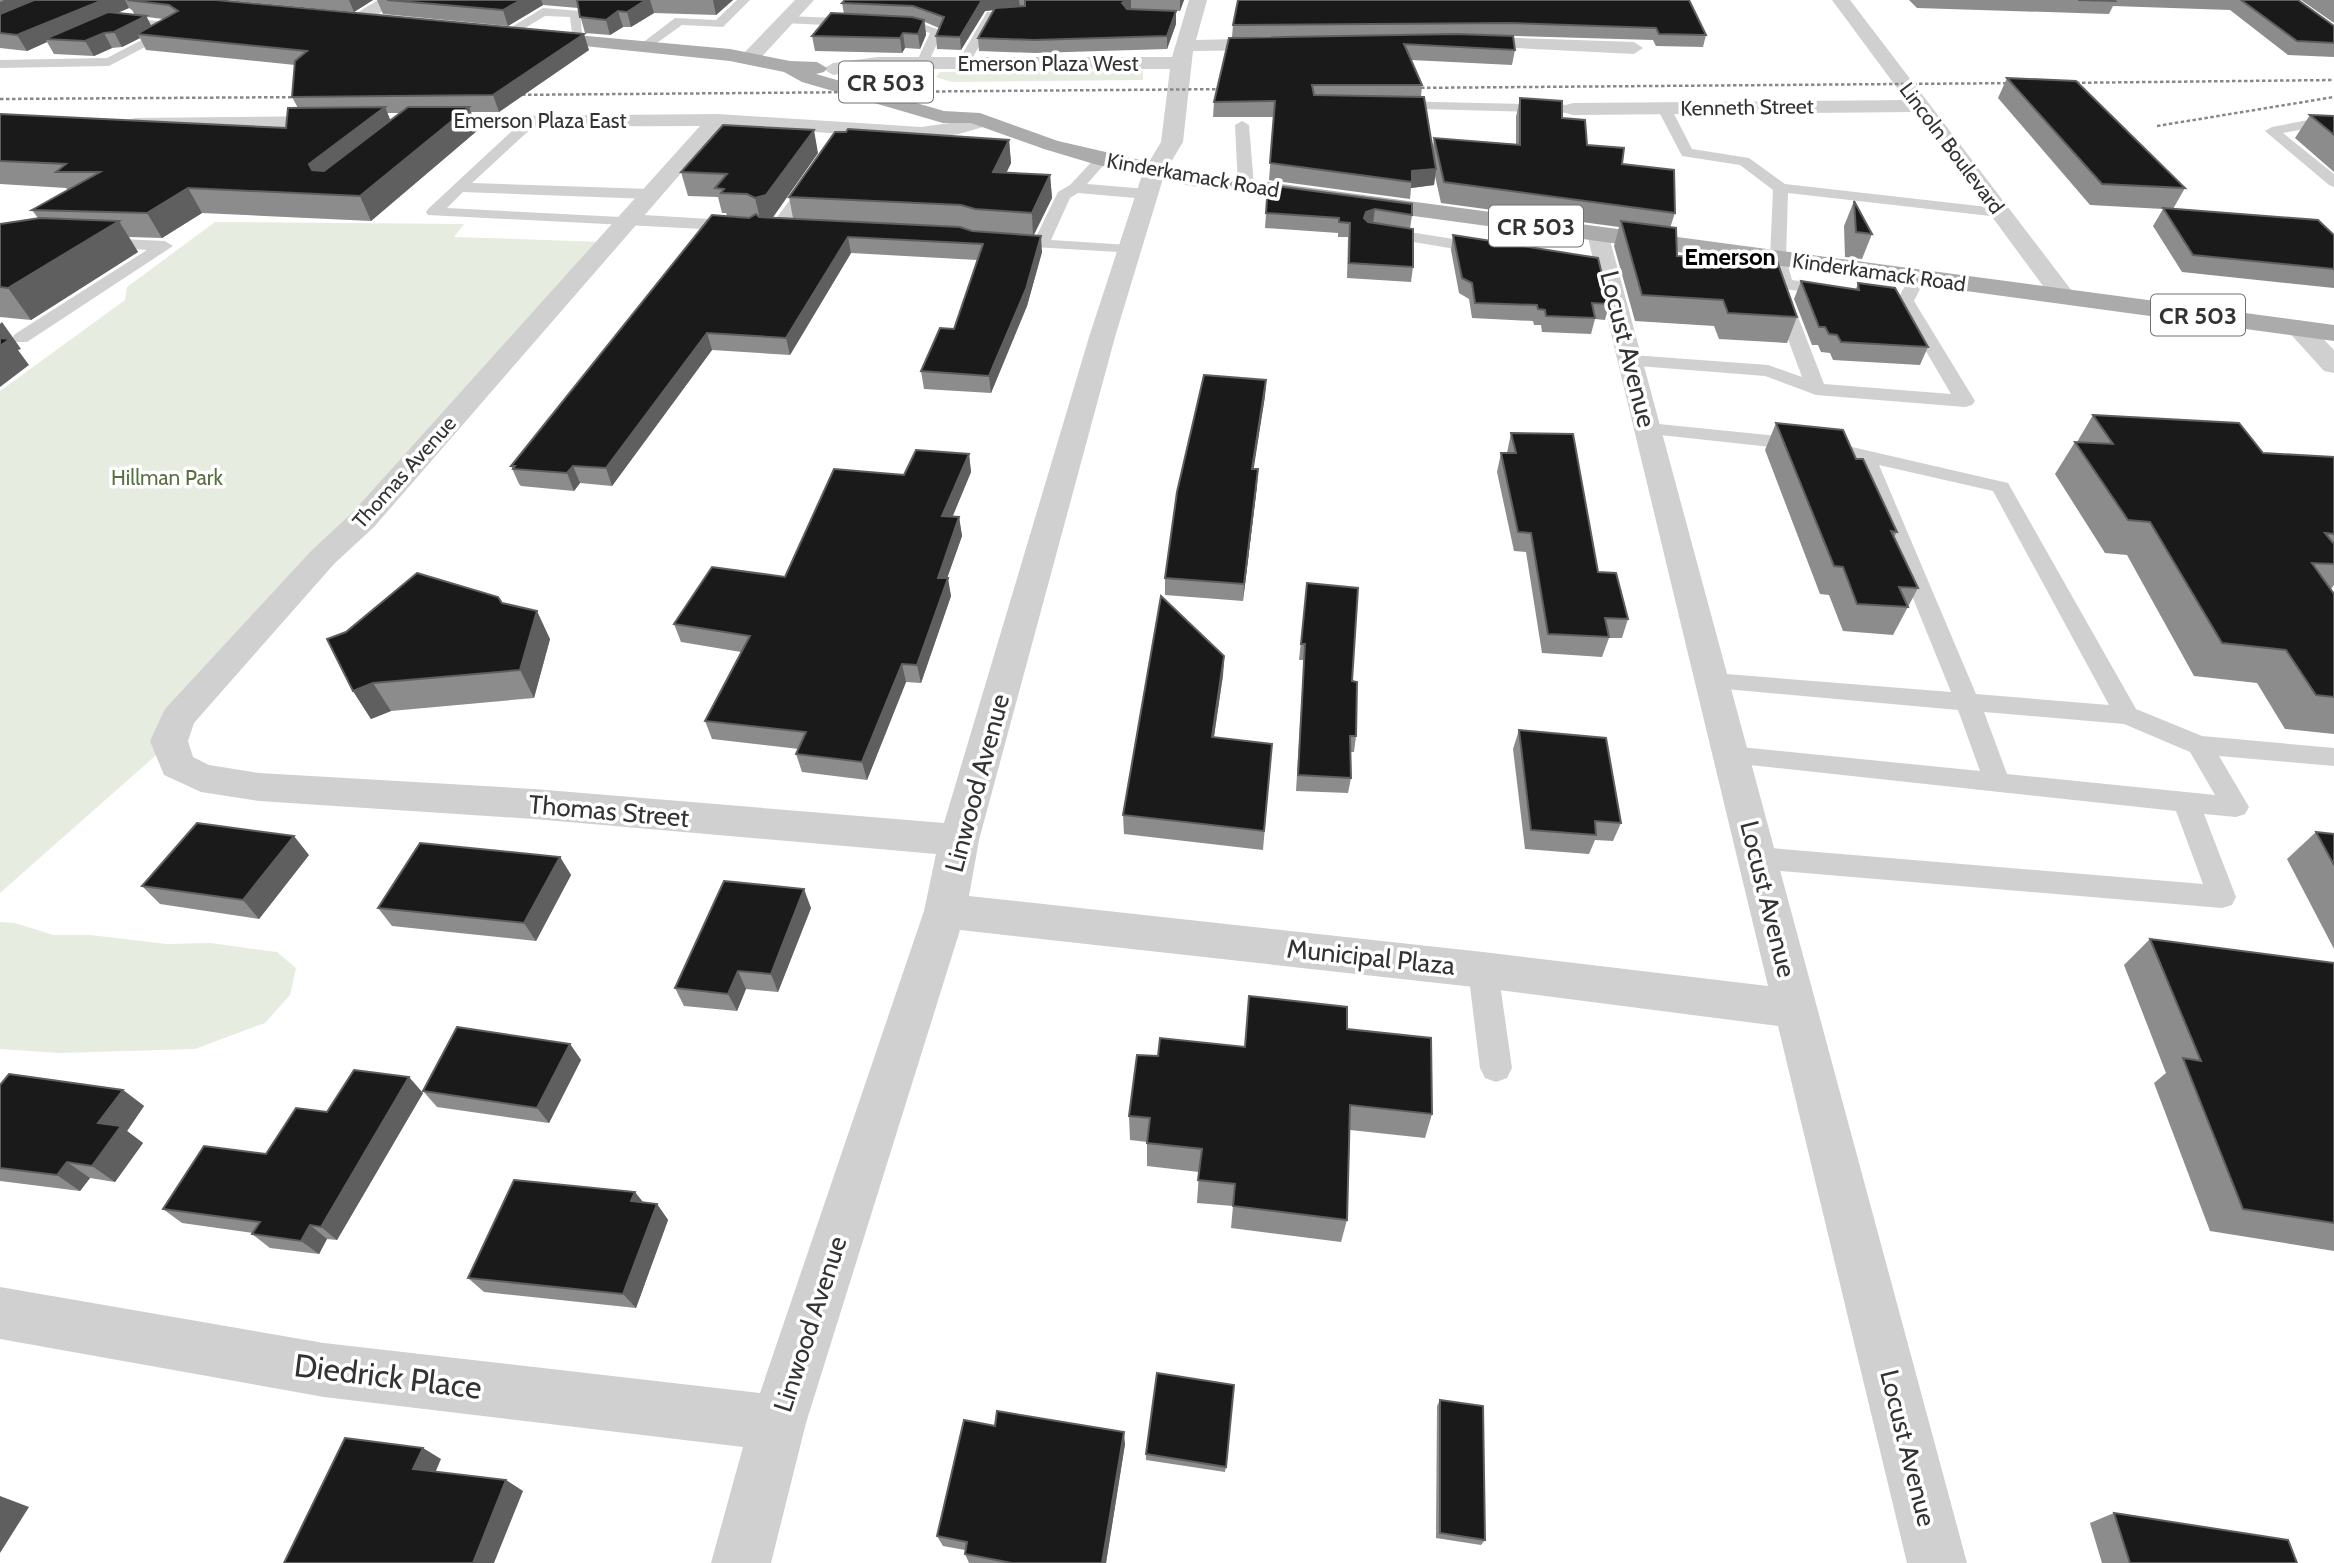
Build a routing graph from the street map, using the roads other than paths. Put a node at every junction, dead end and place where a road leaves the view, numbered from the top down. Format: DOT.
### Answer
graph roads {
  1 [pos="390,0"];
  2 [pos="744,0"];
  3 [pos="805,0"];
  4 [pos="1198,0"];
  5 [pos="1841,0"];
  6 [pos="135,12"];
  7 [pos="1020,14"];
  8 [pos="351,19"];
  9 [pos="786,20"];
  10 [pos="385,22"];
  11 [pos="109,23"];
  12 [pos="500,33"];
  13 [pos="579,41"];
  14 [pos="1440,41"];
  15 [pos="1303,44"];
  16 [pos="54,47"];
  17 [pos="643,47"];
  18 [pos="1634,48"];
  19 [pos="1182,54"];
  20 [pos="750,58"];
  21 [pos="22,63"];
  22 [pos="922,63"];
  23 [pos="963,63"];
  24 [pos="0,64"];
  25 [pos="790,67"];
  26 [pos="833,69"];
  27 [pos="1369,105"];
  28 [pos="1920,106"];
  29 [pos="1664,108"];
  30 [pos="1573,109"];
  31 [pos="978,119"];
  32 [pos="2334,119"];
  33 [pos="532,120"];
  34 [pos="717,120"];
  35 [pos="363,121"];
  36 [pos="116,124"];
  37 [pos="409,124"];
  38 [pos="1242,125"];
  39 [pos="1102,159"];
  40 [pos="824,162"];
  41 [pos="2334,181"];
  42 [pos="1151,183"];
  43 [pos="1246,186"];
  44 [pos="458,187"];
  45 [pos="1075,188"];
  46 [pos="1781,188"];
  47 [pos="650,194"];
  48 [pos="1999,212"];
  49 [pos="627,220"];
  50 [pos="1373,231"];
  51 [pos="987,241"];
  52 [pos="85,243"];
  53 [pos="1041,244"];
  54 [pos="1129,250"];
  55 [pos="1498,251"];
  56 [pos="1600,256"];
  57 [pos="1778,258"];
  58 [pos="1918,277"];
  59 [pos="1784,284"];
  60 [pos="2063,296"];
  61 [pos="1905,301"];
  62 [pos="2298,328"];
  63 [pos="2334,333"];
  64 [pos="22,338"];
  65 [pos="1632,362"];
  66 [pos="2334,365"];
  67 [pos="1816,389"];
  68 [pos="1649,429"];
  69 [pos="1866,456"];
  70 [pos="1713,681"];
  71 [pos="1967,701"];
  72 [pos="2127,715"];
  73 [pos="2199,745"];
  74 [pos="1731,755"];
  75 [pos="2334,757"];
  76 [pos="1997,782"];
  77 [pos="260,787"];
  78 [pos="2186,802"];
  79 [pos="959,840"];
  80 [pos="1758,858"];
  81 [pos="945,911"];
  82 [pos="1483,970"];
  83 [pos="1796,1009"];
  84 [pos="1496,1068"];
  85 [pos="0,1313"];
  86 [pos="778,1423"];
  87 [pos="741,1563"];
  88 [pos="1937,1563"];
  1 -- 8 [label="street"];
  2 -- 17 [label="lane"];
  3 -- 9 [label="street"];
  4 -- 19 [label="street, Linwood Avenue"];
  5 -- 28 [label="street, Lincoln Boulevard"];
  6 -- 11 [label="lane"];
  7 -- 23 [label="lane"];
  8 -- 10 [label="main road"];
  9 -- 20 [label="street"];
  9 -- 22 [label="lane"];
  11 -- 21 [label="lane"];
  12 -- 13 [label="main road, Kinderkamack Road / CR 503"];
  12 -- 13 [label="lane"];
  13 -- 17 [label="main road, Kinderkamack Road / CR 503"];
  14 -- 18 [label="street"];
  15 -- 19 [label="street, Emerson Plaza West"];
  16 -- 21 [label="lane"];
  17 -- 20 [label="main road, Kinderkamack Road / CR 503"];
  19 -- 23 [label="street, Emerson Plaza West"];
  19 -- 42 [label="street, Linwood Avenue"];
  20 -- 25 [label="main road, Kinderkamack Road / CR 503"];
  21 -- 24 [label="lane"];
  22 -- 23 [label="street, Emerson Plaza West"];
  22 -- 26 [label="street, Emerson Plaza West"];
  25 -- 26 [label="main road, Kinderkamack Road / CR 503"];
  25 -- 31 [label="main road, Kinderkamack Road / CR 503"];
  26 -- 31 [label="main road, Kinderkamack Road / CR 503"];
  27 -- 30 [label="lane"];
  28 -- 29 [label="street, Kenneth Street"];
  28 -- 48 [label="street, Lincoln Boulevard"];
  29 -- 30 [label="street, Kenneth Street"];
  29 -- 46 [label="lane"];
  31 -- 34 [label="street, Emerson Plaza East"];
  31 -- 39 [label="main road, Kinderkamack Road / CR 503"];
  32 -- 41 [label="lane"];
  33 -- 34 [label="street, Emerson Plaza East"];
  33 -- 37 [label="street, Emerson Plaza East"];
  33 -- 44 [label="lane"];
  34 -- 47 [label="street, Thomas Avenue"];
  35 -- 36 [label="street"];
  38 -- 43 [label="lane"];
  39 -- 42 [label="main road, Kinderkamack Road / CR 503"];
  39 -- 45 [label="lane"];
  40 -- 49 [label="lane"];
  42 -- 43 [label="main road, Kinderkamack Road / CR 503"];
  42 -- 45 [label="lane"];
  42 -- 54 [label="street, Linwood Avenue"];
  43 -- 56 [label="main road, Kinderkamack Road / CR 503"];
  44 -- 47 [label="lane"];
  44 -- 49 [label="lane"];
  45 -- 53 [label="lane"];
  46 -- 48 [label="lane"];
  46 -- 57 [label="lane"];
  47 -- 49 [label="street, Thomas Avenue"];
  48 -- 60 [label="street, Lincoln Boulevard"];
  49 -- 77 [label="street, Thomas Avenue"];
  50 -- 55 [label="lane"];
  51 -- 53 [label="lane"];
  52 -- 64 [label="lane"];
  53 -- 54 [label="lane"];
  54 -- 79 [label="street, Linwood Avenue"];
  56 -- 57 [label="main road, Kinderkamack Road / CR 503"];
  56 -- 65 [label="street, Locust Avenue"];
  57 -- 58 [label="main road, Kinderkamack Road / CR 503"];
  57 -- 59 [label="lane"];
  58 -- 60 [label="main road, Kinderkamack Road / CR 503"];
  58 -- 61 [label="lane"];
  59 -- 61 [label="lane"];
  59 -- 67 [label="lane"];
  60 -- 62 [label="main road, Kinderkamack Road / CR 503"];
  61 -- 67 [label="lane"];
  62 -- 63 [label="main road, Kinderkamack Road / CR 503"];
  62 -- 66 [label="street"];
  65 -- 67 [label="lane"];
  65 -- 68 [label="street, Locust Avenue"];
  68 -- 69 [label="lane"];
  68 -- 70 [label="street, Locust Avenue"];
  69 -- 71 [label="lane"];
  69 -- 72 [label="lane"];
  70 -- 71 [label="lane"];
  70 -- 74 [label="street, Locust Avenue"];
  71 -- 72 [label="lane"];
  71 -- 76 [label="lane"];
  72 -- 73 [label="lane"];
  73 -- 75 [label="lane"];
  73 -- 78 [label="lane"];
  74 -- 76 [label="lane"];
  74 -- 80 [label="street, Locust Avenue"];
  76 -- 78 [label="lane"];
  77 -- 79 [label="street, Thomas Street"];
  78 -- 80 [label="lane"];
  79 -- 81 [label="street, Linwood Avenue"];
  80 -- 83 [label="street, Locust Avenue"];
  81 -- 82 [label="street, Municipal Plaza"];
  81 -- 86 [label="street, Linwood Avenue"];
  82 -- 83 [label="street, Municipal Plaza"];
  82 -- 84 [label="lane"];
  83 -- 88 [label="street, Locust Avenue"];
  85 -- 86 [label="street, Diedrick Place"];
  86 -- 87 [label="street, Linwood Avenue"];
}
